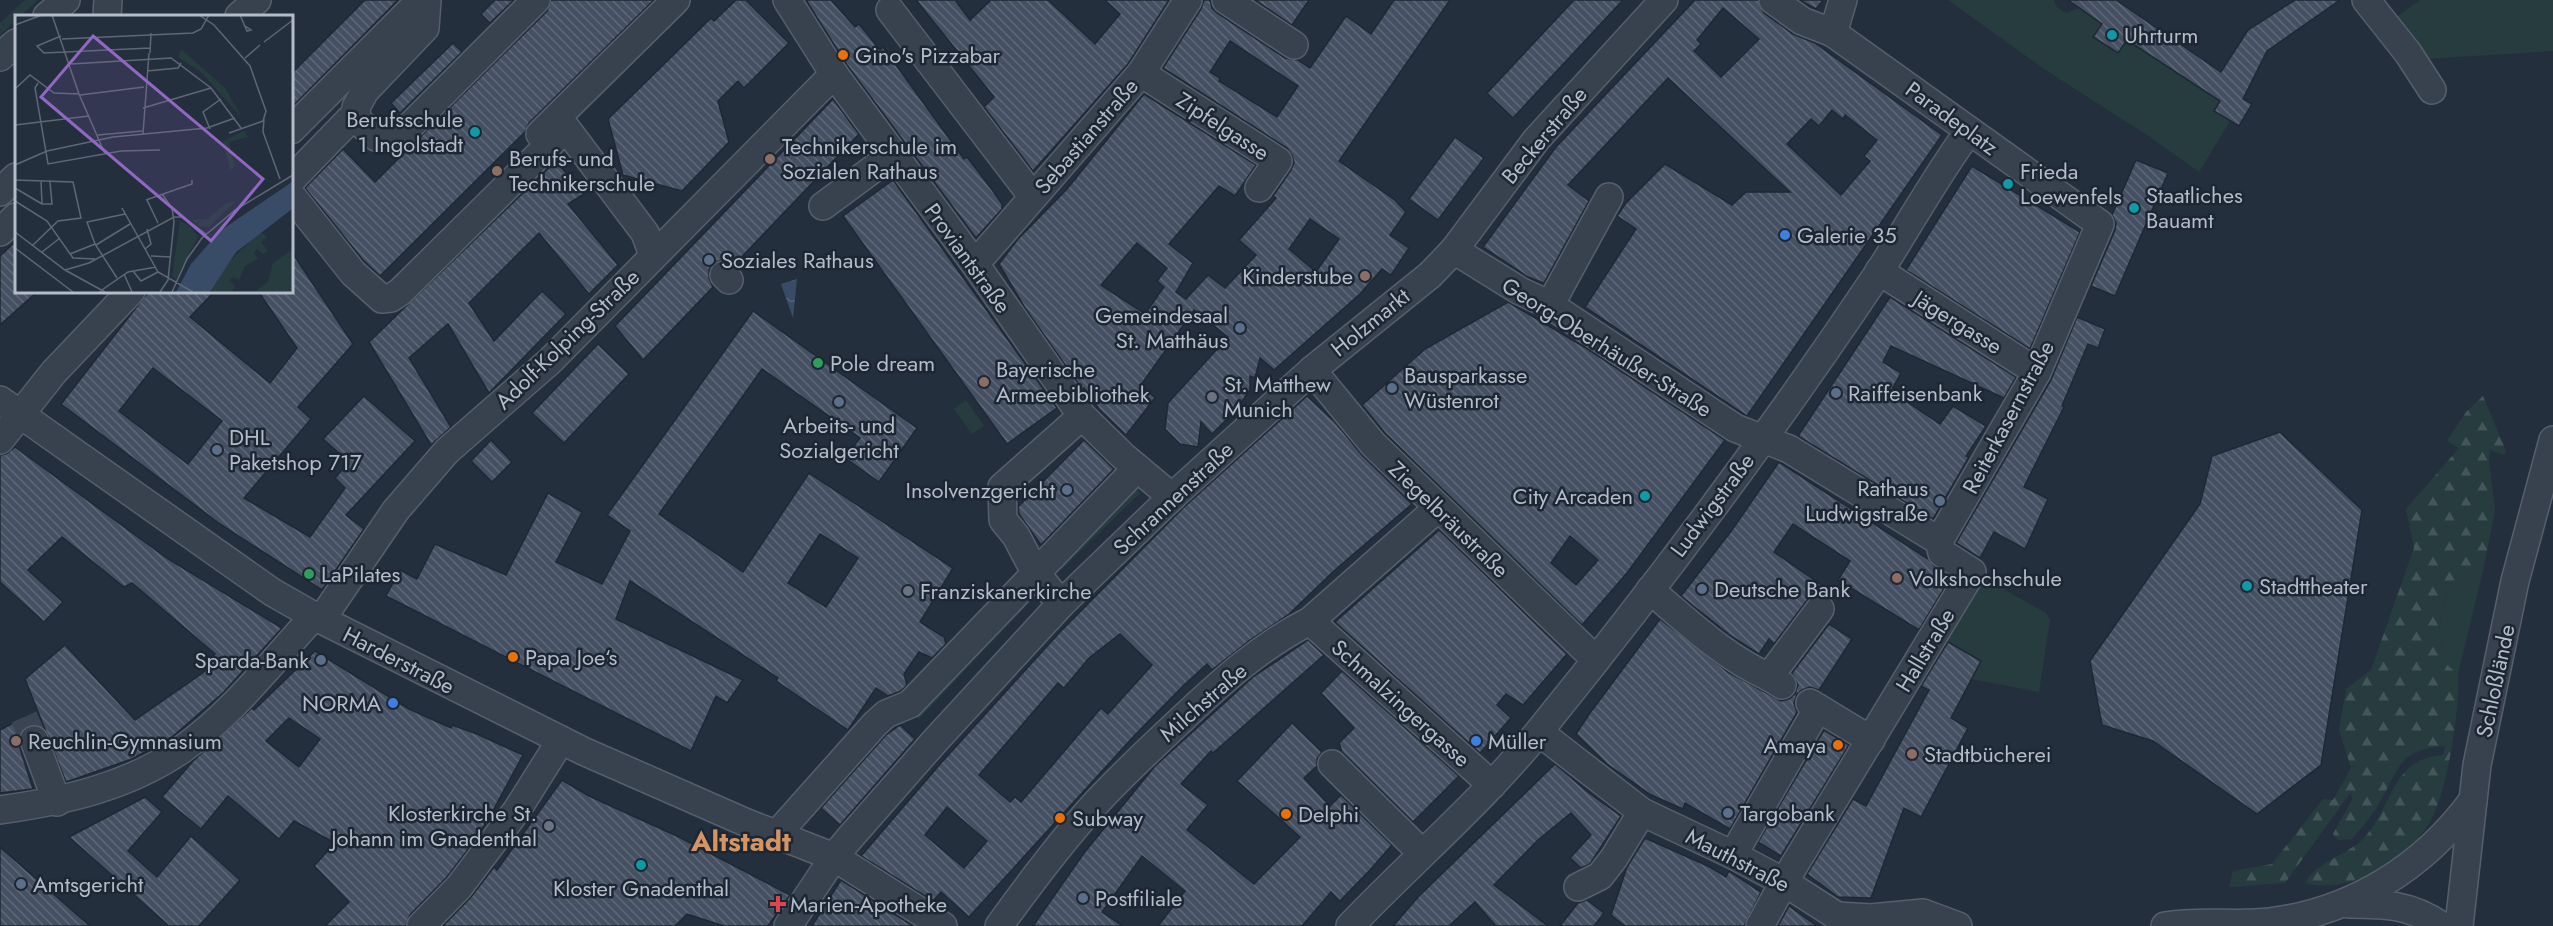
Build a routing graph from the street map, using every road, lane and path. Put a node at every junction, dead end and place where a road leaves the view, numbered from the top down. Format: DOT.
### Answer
graph roads {
  1 [pos="66,0"];
  2 [pos="108,0"];
  3 [pos="257,0"];
  4 [pos="421,0"];
  5 [pos="427,0"];
  6 [pos="536,0"];
  7 [pos="676,0"];
  8 [pos="787,0"];
  9 [pos="1188,0"];
  10 [pos="1226,0"];
  11 [pos="1664,0"];
  12 [pos="1773,0"];
  13 [pos="1843,0"];
  14 [pos="2366,0"];
  15 [pos="890,10"];
  16 [pos="48,15"];
  17 [pos="107,15"];
  18 [pos="240,15"];
  19 [pos="1833,33"];
  20 [pos="15,44"];
  21 [pos="1294,45"];
  22 [pos="0,57"];
  23 [pos="1141,73"];
  24 [pos="825,82"];
  25 [pos="2432,90"];
  26 [pos="355,114"];
  27 [pos="292,129"];
  28 [pos="1969,131"];
  29 [pos="892,155"];
  30 [pos="15,178"];
  31 [pos="292,179"];
  32 [pos="1259,188"];
  33 [pos="0,192"];
  34 [pos="292,196"];
  35 [pos="1034,197"];
  36 [pos="1609,197"];
  37 [pos="824,205"];
  38 [pos="15,218"];
  39 [pos="2100,224"];
  40 [pos="0,232"];
  41 [pos="1454,250"];
  42 [pos="653,255"];
  43 [pos="975,264"];
  44 [pos="1879,271"];
  45 [pos="1430,275"];
  46 [pos="129,292"];
  47 [pos="376,295"];
  48 [pos="1560,312"];
  49 [pos="1312,370"];
  50 [pos="2037,372"];
  51 [pos="10,407"];
  52 [pos="1082,416"];
  53 [pos="1762,439"];
  54 [pos="0,440"];
  55 [pos="2553,440"];
  56 [pos="1137,468"];
  57 [pos="1172,497"];
  58 [pos="1441,512"];
  59 [pos="1939,541"];
  60 [pos="1035,572"];
  61 [pos="1650,590"];
  62 [pos="1061,604"];
  63 [pos="1820,609"];
  64 [pos="317,618"];
  65 [pos="1315,625"];
  66 [pos="1596,660"];
  67 [pos="1539,732"];
  68 [pos="34,740"];
  69 [pos="561,740"];
  70 [pos="1871,740"];
  71 [pos="1332,764"];
  72 [pos="1492,785"];
  73 [pos="2474,798"];
  74 [pos="57,802"];
  75 [pos="0,810"];
  76 [pos="1642,812"];
  77 [pos="777,834"];
  78 [pos="1422,853"];
  79 [pos="1733,855"];
  80 [pos="834,857"];
  81 [pos="1781,881"];
  82 [pos="1578,887"];
  83 [pos="2343,904"];
  84 [pos="2461,916"];
  85 [pos="1869,922"];
  86 [pos="2276,924"];
  87 [pos="421,926"];
  88 [pos="788,926"];
  89 [pos="943,926"];
  90 [pos="999,926"];
  91 [pos="1350,926"];
  92 [pos="1760,926"];
  93 [pos="1958,926"];
  94 [pos="2165,926"];
  95 [pos="2442,926"];
  1 -- 16 [label="street"];
  2 -- 17 [label="street"];
  3 -- 18 [label="street"];
  4 -- 27 [label="street"];
  5 -- 26 [label="street"];
  6 -- 26 [label="street"];
  7 -- 47 [label="street"];
  8 -- 24 [label="street, Proviantstraße"];
  9 -- 23 [label="street, Sebastianstraße"];
  10 -- 21 [label="street"];
  11 -- 41 [label="street, Beckerstraße"];
  12 -- 19 [label="street, Paradeplatz"];
  13 -- 19 [label="street"];
  14 -- 25 [label="street"];
  15 -- 35 [label="street"];
  19 -- 28 [label="street, Paradeplatz"];
  20 -- 22 [label="street"];
  23 -- 32 [label="street, Zipfelgasse"];
  23 -- 35 [label="street, Sebastianstraße"];
  24 -- 29 [label="street, Proviantstraße"];
  24 -- 42 [label="street, Adolf-Kolping-Straße"];
  26 -- 31 [label="street"];
  28 -- 39 [label="street, Paradeplatz"];
  28 -- 44 [label="street, Ludwigstraße"];
  29 -- 37 [label="street"];
  29 -- 43 [label="street, Proviantstraße"];
  30 -- 33 [label="street"];
  34 -- 47 [label="street"];
  35 -- 43 [label="street, Sebastianstraße"];
  36 -- 48 [label="street"];
  38 -- 40 [label="street"];
  39 -- 50 [label="street, Reiterkasernstraße"];
  41 -- 45 [label="street, Beckerstraße"];
  41 -- 48 [label="street, Georg-Oberhäußer-Straße"];
  42 -- 47 [label="street"];
  42 -- 64 [label="street, Adolf-Kolping-Straße"];
  43 -- 52 [label="street, Proviantstraße"];
  44 -- 50 [label="street, Jägergasse"];
  44 -- 53 [label="street, Ludwigstraße"];
  45 -- 49 [label="street, Holzmarkt"];
  46 -- 51 [label="street"];
  48 -- 53 [label="street, Georg-Oberhäußer-Straße"];
  49 -- 57 [label="street, Schrannenstraße"];
  49 -- 58 [label="street, Ziegelbräustraße"];
  50 -- 59 [label="street, Reiterkasernstraße"];
  51 -- 54 [label="street"];
  51 -- 64 [label="street, Harderstraße"];
  52 -- 56 [label="street, Proviantstraße"];
  52 -- 60 [label="street"];
  53 -- 59 [label="street, Hallstraße"];
  53 -- 61 [label="street, Ludwigstraße"];
  55 -- 73 [label="street, Schloßlände"];
  56 -- 57 [label="street, Proviantstraße"];
  56 -- 60 [label="street, Schrannenstraße"];
  57 -- 62 [label="street, Schrannenstraße"];
  58 -- 65 [label="street, Milchstraße"];
  58 -- 66 [label="street, Ziegelbräustraße"];
  59 -- 70 [label="street, Hallstraße"];
  60 -- 62 [label="street"];
  60 -- 77 [label="street, Schrannenstraße"];
  61 -- 63 [label="street"];
  61 -- 66 [label="street, Ludwigstraße"];
  62 -- 80 [label="street, Schrannenstraße"];
  64 -- 69 [label="street, Harderstraße"];
  64 -- 74 [label="street, Adolf-Kolping-Straße"];
  65 -- 72 [label="street, Schmalzingergasse"];
  65 -- 90 [label="street, Milchstraße"];
  66 -- 67 [label="street, Ludwigstraße"];
  67 -- 72 [label="street, Ludwigstraße"];
  67 -- 76 [label="street, Mauthstraße"];
  68 -- 74 [label="street"];
  69 -- 77 [label="street, Harderstraße"];
  69 -- 87 [label="street"];
  70 -- 79 [label="street"];
  70 -- 81 [label="street, Hallstraße"];
  71 -- 78 [label="street"];
  72 -- 78 [label="street, Ludwigstraße"];
  73 -- 83 [label="street"];
  73 -- 84 [label="street, Schloßlände"];
  74 -- 75 [label="street, Adolf-Kolping-Straße"];
  76 -- 79 [label="street, Mauthstraße"];
  76 -- 82 [label="street"];
  77 -- 80 [label="street, Harderstraße"];
  78 -- 91 [label="street, Ludwigstraße"];
  79 -- 81 [label="street, Mauthstraße"];
  80 -- 88 [label="street, Schrannenstraße"];
  80 -- 89 [label="street, Harderstraße"];
  81 -- 85 [label="street, Mauthstraße"];
  81 -- 92 [label="street, Hallstraße"];
  83 -- 86 [label="street"];
  83 -- 95 [label="street"];
  84 -- 95 [label="street"];
  85 -- 93 [label="street, Mauthstraße"];
  86 -- 94 [label="street"];
}
